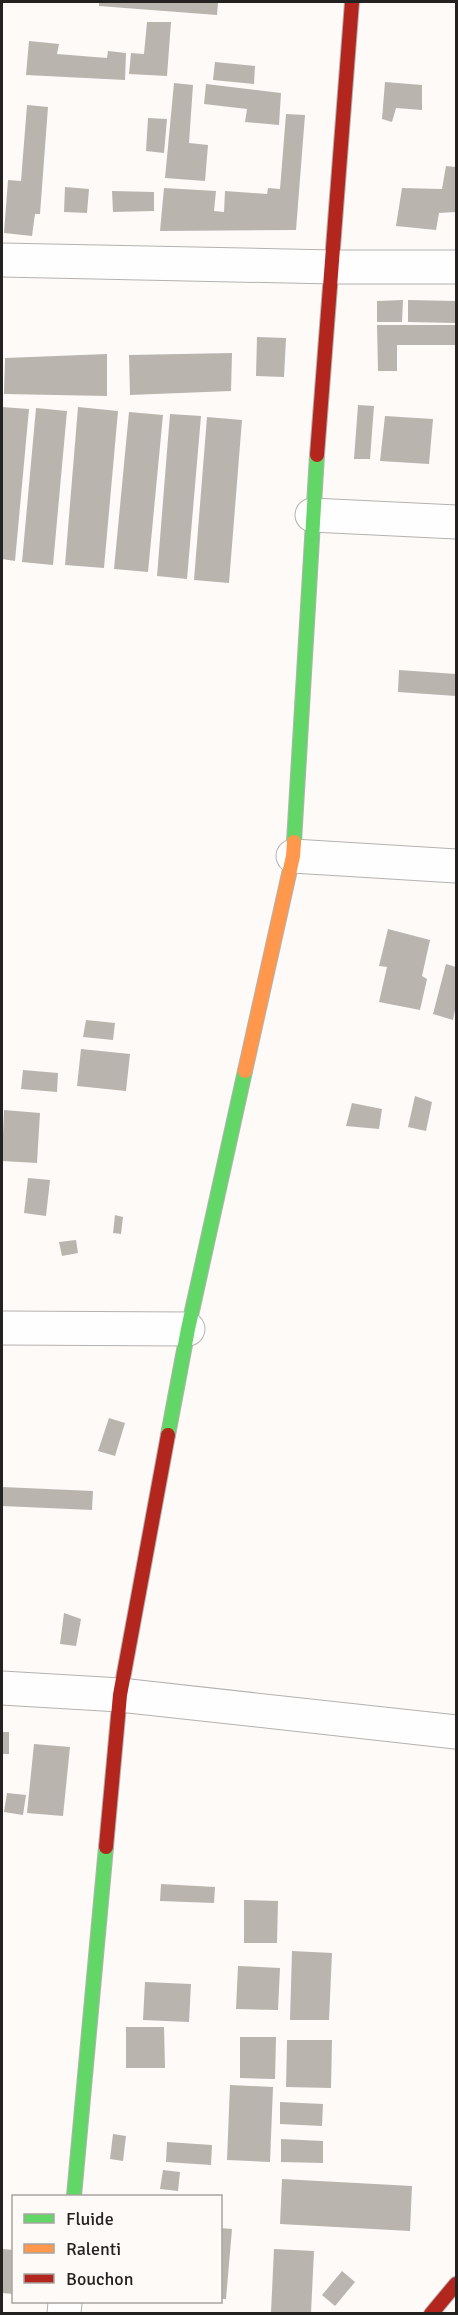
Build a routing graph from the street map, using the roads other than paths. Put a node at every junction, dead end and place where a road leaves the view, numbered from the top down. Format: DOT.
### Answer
graph roads {
  1 [pos="352,2"];
  2 [pos="2,260"];
  3 [pos="333,267"];
  4 [pos="456,267"];
  5 [pos="312,515"];
  6 [pos="456,522"];
  7 [pos="293,856"];
  8 [pos="456,866"];
  9 [pos="2,1329"];
  10 [pos="188,1329"];
  11 [pos="2,1688"];
  12 [pos="120,1695"];
  13 [pos="456,1732"];
  14 [pos="74,2195"];
  15 [pos="456,2284"];
  16 [pos="431,2313"];
  1 -- 3 [label="street"];
  2 -- 3 [label="street"];
  3 -- 4 [label="street"];
  3 -- 5 [label="street"];
  5 -- 6 [label="street"];
  5 -- 7 [label="street"];
  7 -- 8 [label="street"];
  7 -- 10 [label="street"];
  9 -- 10 [label="street"];
  10 -- 12 [label="street"];
  11 -- 12 [label="street"];
  12 -- 13 [label="street"];
  12 -- 14 [label="street"];
  15 -- 16 [label="street"];
}
